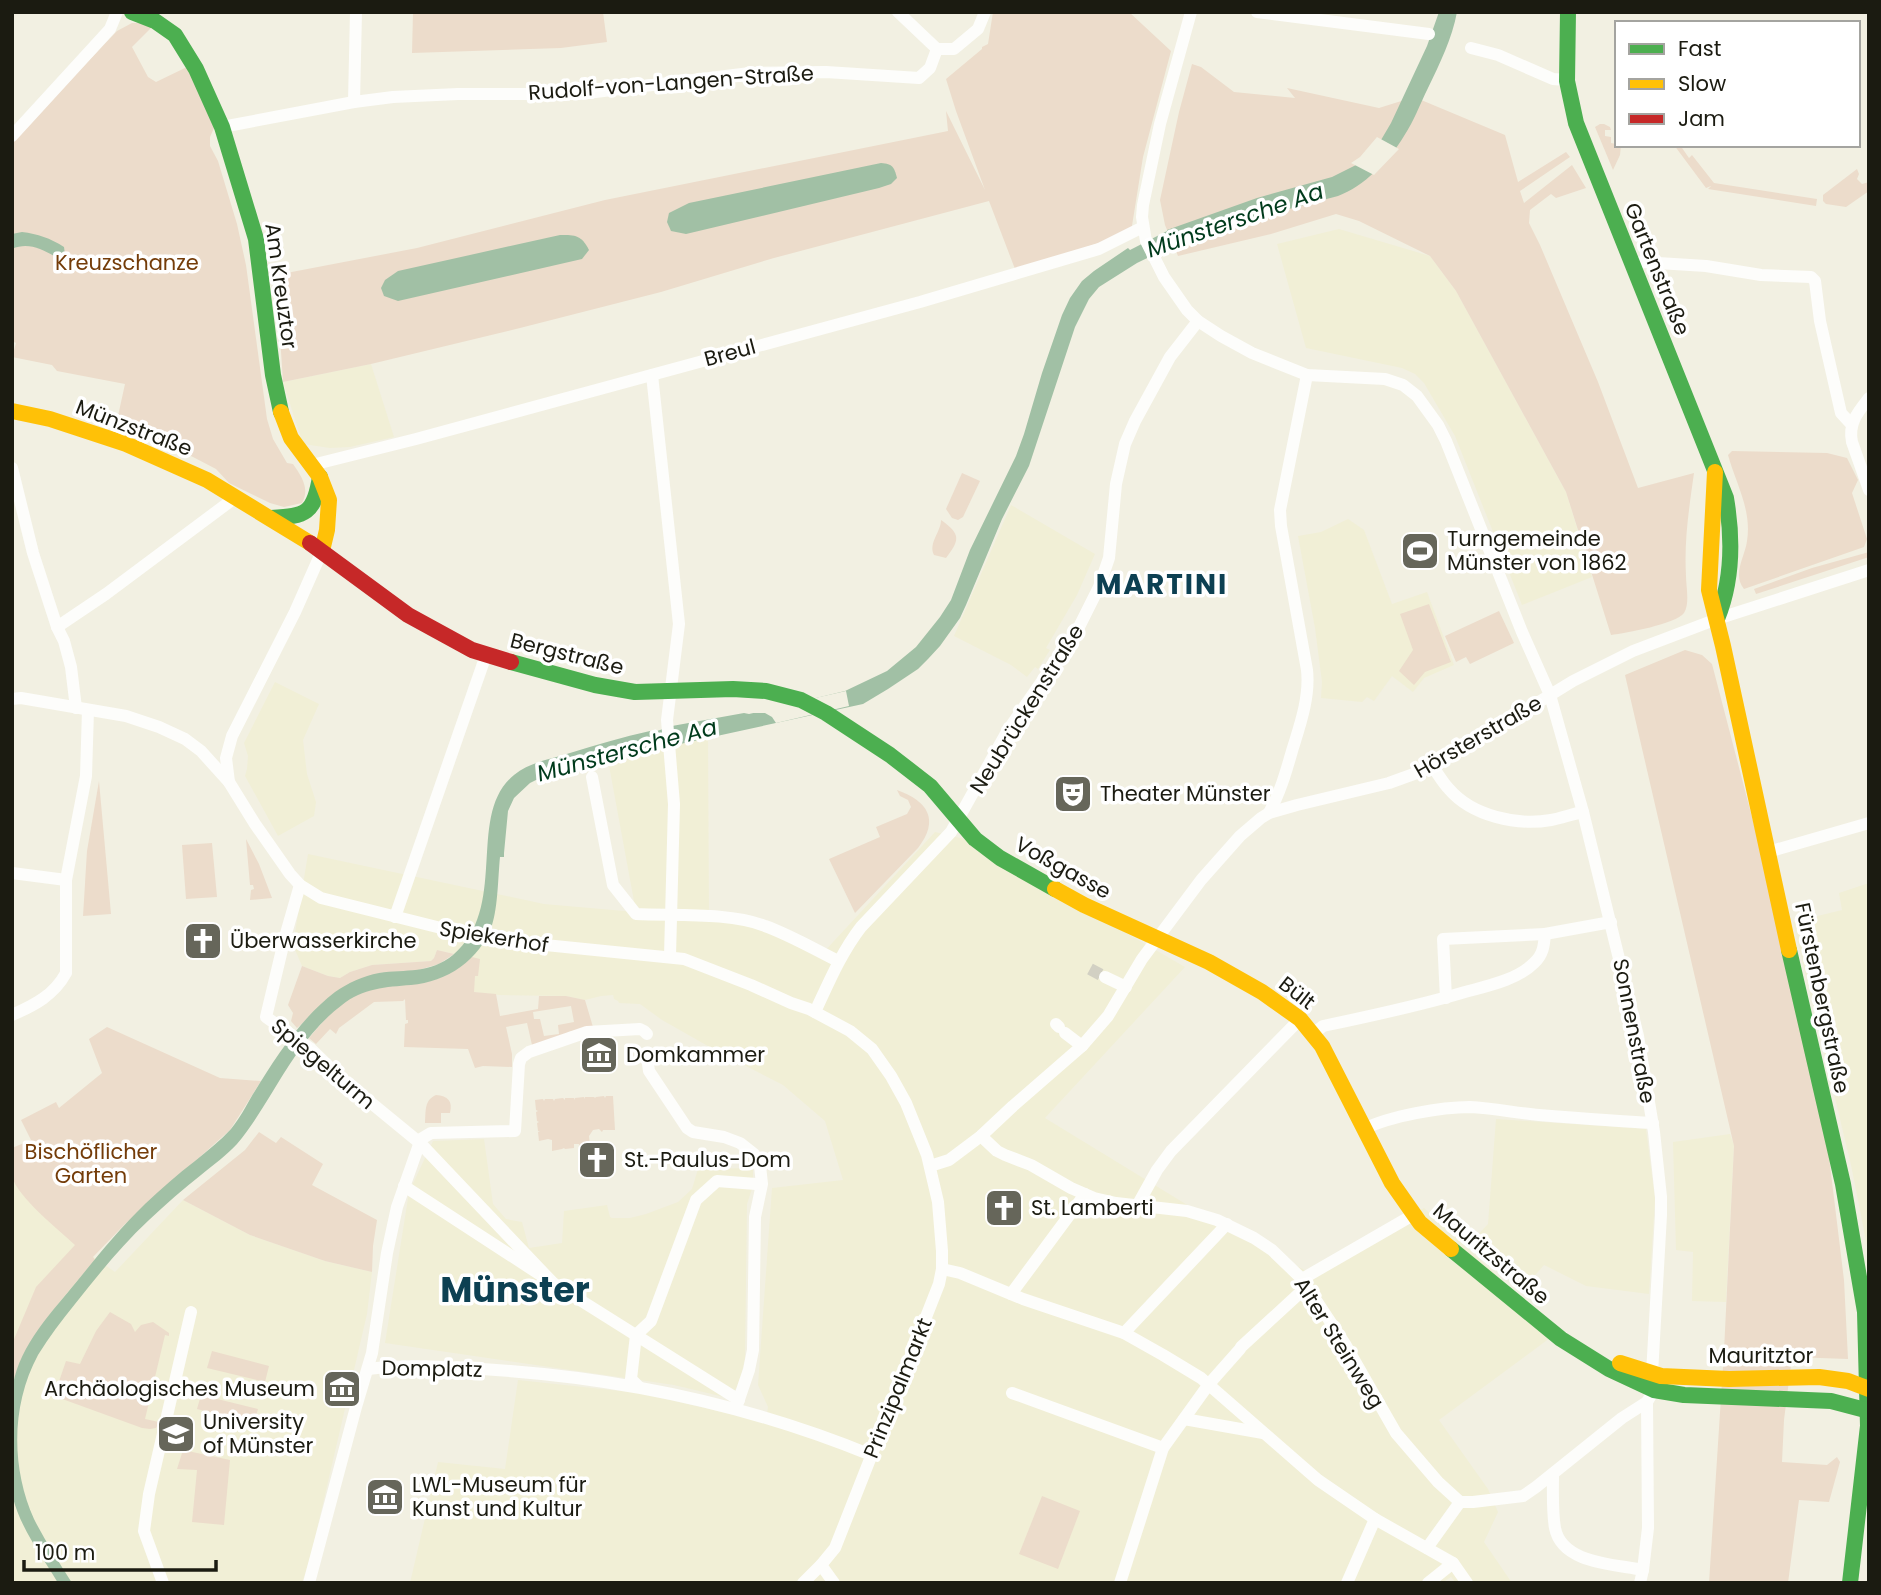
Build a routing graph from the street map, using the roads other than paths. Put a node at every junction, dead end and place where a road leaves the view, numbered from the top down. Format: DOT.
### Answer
graph roads {
  1 [pos="117,12"];
  2 [pos="132,12"];
  3 [pos="356,12"];
  4 [pos="898,12"];
  5 [pos="985,12"];
  6 [pos="1191,12"];
  7 [pos="1257,12"];
  8 [pos="1568,12"];
  9 [pos="1329,17"];
  10 [pos="1429,34"];
  11 [pos="1471,48"];
  12 [pos="937,49"];
  13 [pos="1566,80"];
  14 [pos="354,102"];
  15 [pos="222,128"];
  16 [pos="12,136"];
  17 [pos="1144,234"];
  18 [pos="1633,265"];
  19 [pos="1198,321"];
  20 [pos="652,375"];
  21 [pos="1307,375"];
  22 [pos="1869,398"];
  23 [pos="12,411"];
  24 [pos="1852,425"];
  25 [pos="12,468"];
  26 [pos="316,471"];
  27 [pos="1869,490"];
  28 [pos="236,497"];
  29 [pos="271,518"];
  30 [pos="322,551"];
  31 [pos="1869,570"];
  32 [pos="1717,619"];
  33 [pos="57,627"];
  34 [pos="486,655"];
  35 [pos="670,692"];
  36 [pos="1550,695"];
  37 [pos="12,699"];
  38 [pos="82,709"];
  39 [pos="232,736"];
  40 [pos="201,751"];
  41 [pos="1433,767"];
  42 [pos="592,777"];
  43 [pos="229,782"];
  44 [pos="1583,812"];
  45 [pos="1269,813"];
  46 [pos="1869,824"];
  47 [pos="956,826"];
  48 [pos="1771,851"];
  49 [pos="12,873"];
  50 [pos="66,880"];
  51 [pos="300,885"];
  52 [pos="671,916"];
  53 [pos="395,917"];
  54 [pos="1611,922"];
  55 [pos="1545,934"];
  56 [pos="1157,939"];
  57 [pos="670,956"];
  58 [pos="838,961"];
  59 [pos="1105,977"];
  60 [pos="1126,987"];
  61 [pos="1446,998"];
  62 [pos="815,1012"];
  63 [pos="12,1015"];
  64 [pos="1300,1018"];
  65 [pos="1060,1028"];
  66 [pos="647,1034"];
  67 [pos="1313,1034"];
  68 [pos="1082,1046"];
  69 [pos="647,1057"];
  70 [pos="1653,1123"];
  71 [pos="1364,1129"];
  72 [pos="981,1136"];
  73 [pos="420,1143"];
  74 [pos="930,1166"];
  75 [pos="756,1184"];
  76 [pos="404,1186"];
  77 [pos="1086,1194"];
  78 [pos="1137,1206"];
  79 [pos="1413,1215"];
  80 [pos="1227,1224"];
  81 [pos="942,1269"];
  82 [pos="1302,1279"];
  83 [pos="554,1283"];
  84 [pos="1011,1294"];
  85 [pos="191,1312"];
  86 [pos="1124,1334"];
  87 [pos="636,1335"];
  88 [pos="368,1369"];
  89 [pos="1209,1384"];
  90 [pos="639,1387"];
  91 [pos="1651,1389"];
  92 [pos="1869,1389"];
  93 [pos="1012,1393"];
  94 [pos="738,1404"];
  95 [pos="1869,1411"];
  96 [pos="1184,1419"];
  97 [pos="1263,1433"];
  98 [pos="1163,1448"];
  99 [pos="871,1455"];
  100 [pos="1553,1474"];
  101 [pos="1460,1502"];
  102 [pos="1375,1519"];
  103 [pos="1427,1548"];
  104 [pos="1453,1563"];
  105 [pos="821,1565"];
  106 [pos="1641,1576"];
  107 [pos="1448,1578"];
  108 [pos="163,1583"];
  109 [pos="309,1583"];
  110 [pos="803,1583"];
  111 [pos="834,1583"];
  112 [pos="1120,1583"];
  113 [pos="1347,1583"];
  114 [pos="1428,1583"];
  115 [pos="1467,1583"];
  116 [pos="1850,1583"];
  1 -- 16 [label="street"];
  2 -- 15 [label="main road, Am Kreuztor"];
  3 -- 14 [label="street"];
  4 -- 12 [label="street"];
  5 -- 12 [label="street"];
  6 -- 17 [label="street"];
  7 -- 9 [label="street"];
  8 -- 13 [label="main road, Gartenstraße"];
  9 -- 10 [label="street"];
  11 -- 13 [label="street"];
  12 -- 14 [label="street, Rudolf-von-Langen-Straße"];
  13 -- 18 [label="main road, Gartenstraße"];
  14 -- 15 [label="street, Rudolf-von-Langen-Straße"];
  15 -- 26 [label="main road, Am Kreuztor"];
  17 -- 19 [label="street"];
  17 -- 20 [label="street, Breul"];
  18 -- 24 [label="street"];
  18 -- 32 [label="main road, Gartenstraße"];
  19 -- 21 [label="street, Sonnenstraße"];
  19 -- 47 [label="street, Neubrückenstraße"];
  20 -- 26 [label="street, Breul"];
  20 -- 35 [label="street"];
  21 -- 36 [label="street, Sonnenstraße"];
  21 -- 45 [label="street"];
  22 -- 24 [label="street"];
  23 -- 28 [label="main road, Münzstraße"];
  24 -- 27 [label="street"];
  25 -- 33 [label="street"];
  26 -- 29 [label="main road"];
  26 -- 30 [label="main road, Am Kreuztor"];
  28 -- 29 [label="main road, Bergstraße"];
  28 -- 33 [label="street"];
  29 -- 30 [label="main road, Bergstraße"];
  30 -- 34 [label="main road, Bergstraße"];
  30 -- 39 [label="street"];
  31 -- 32 [label="street, Hörsterstraße"];
  32 -- 36 [label="street, Hörsterstraße"];
  32 -- 48 [label="main road, Fürstenbergstraße"];
  33 -- 38 [label="street"];
  34 -- 35 [label="main road, Bergstraße"];
  34 -- 53 [label="street"];
  35 -- 47 [label="main road, Bergstraße"];
  35 -- 52 [label="street"];
  36 -- 41 [label="street, Hörsterstraße"];
  36 -- 44 [label="street, Sonnenstraße"];
  37 -- 38 [label="street, Spiekerhof"];
  38 -- 40 [label="street, Spiekerhof"];
  38 -- 50 [label="street"];
  39 -- 40 [label="street"];
  39 -- 43 [label="street"];
  40 -- 43 [label="street, Spiekerhof"];
  41 -- 44 [label="street"];
  41 -- 45 [label="street, Hörsterstraße"];
  42 -- 52 [label="street"];
  43 -- 51 [label="street, Spiekerhof"];
  44 -- 54 [label="street, Sonnenstraße"];
  45 -- 56 [label="street, Hörsterstraße"];
  46 -- 48 [label="street"];
  47 -- 56 [label="main road, Voßgasse"];
  47 -- 58 [label="street, Neubrückenstraße"];
  48 -- 92 [label="main road, Fürstenbergstraße"];
  49 -- 50 [label="street"];
  50 -- 63 [label="street"];
  51 -- 53 [label="street, Spiekerhof"];
  51 -- 73 [label="street, Spiegelturm"];
  52 -- 57 [label="street"];
  52 -- 58 [label="street"];
  53 -- 57 [label="street, Spiekerhof"];
  54 -- 55 [label="street"];
  54 -- 70 [label="street, Sonnenstraße"];
  55 -- 61 [label="street"];
  55 -- 61 [label="street"];
  56 -- 60 [label="street, Hörsterstraße"];
  56 -- 64 [label="main road, Bült"];
  57 -- 62 [label="street, Spiekerhof"];
  58 -- 62 [label="street, Neubrückenstraße"];
  59 -- 60 [label="street"];
  60 -- 68 [label="street, Hörsterstraße"];
  61 -- 67 [label="street"];
  62 -- 74 [label="street, Prinzipalmarkt"];
  64 -- 67 [label="main road, Bült"];
  64 -- 78 [label="street"];
  65 -- 68 [label="street"];
  66 -- 73 [label="street"];
  67 -- 71 [label="main road, Bült"];
  68 -- 72 [label="street, Hörsterstraße"];
  69 -- 94 [label="street"];
  70 -- 71 [label="street"];
  70 -- 91 [label="street, Sonnenstraße"];
  71 -- 79 [label="main road, Mauritzstraße"];
  72 -- 74 [label="street, Hörsterstraße"];
  72 -- 77 [label="street, Alter Steinweg"];
  73 -- 76 [label="street, Domplatz"];
  73 -- 83 [label="street"];
  74 -- 81 [label="street, Prinzipalmarkt"];
  75 -- 87 [label="street"];
  76 -- 83 [label="street"];
  76 -- 88 [label="street, Domplatz"];
  77 -- 78 [label="street, Alter Steinweg"];
  77 -- 84 [label="street"];
  78 -- 80 [label="street, Alter Steinweg"];
  79 -- 82 [label="street"];
  79 -- 91 [label="main road, Mauritzstraße"];
  80 -- 82 [label="street, Alter Steinweg"];
  80 -- 86 [label="street"];
  81 -- 84 [label="street"];
  81 -- 99 [label="street, Prinzipalmarkt"];
  82 -- 89 [label="street"];
  82 -- 101 [label="street, Alter Steinweg"];
  83 -- 87 [label="street"];
  84 -- 86 [label="street"];
  85 -- 108 [label="street"];
  86 -- 89 [label="street"];
  87 -- 90 [label="street"];
  87 -- 94 [label="street"];
  88 -- 90 [label="street, Domplatz"];
  88 -- 109 [label="street"];
  89 -- 96 [label="street"];
  89 -- 97 [label="street"];
  90 -- 94 [label="street, Domplatz"];
  91 -- 92 [label="main road, Mauritztor"];
  91 -- 95 [label="main road, Mauritztor"];
  91 -- 100 [label="street"];
  91 -- 106 [label="street, Sonnenstraße"];
  92 -- 95 [label="main road, Fürstenbergstraße"];
  93 -- 98 [label="street"];
  94 -- 99 [label="street"];
  95 -- 116 [label="main road, Fürstenbergstraße"];
  96 -- 97 [label="street"];
  96 -- 98 [label="street"];
  97 -- 102 [label="street"];
  98 -- 112 [label="street"];
  99 -- 105 [label="street, Prinzipalmarkt"];
  100 -- 101 [label="street"];
  100 -- 106 [label="street"];
  101 -- 103 [label="street"];
  102 -- 103 [label="street"];
  102 -- 113 [label="street"];
  103 -- 104 [label="street"];
  104 -- 107 [label="street"];
  104 -- 114 [label="street"];
  104 -- 115 [label="street"];
  105 -- 110 [label="street, Prinzipalmarkt"];
  105 -- 111 [label="street"];
}
